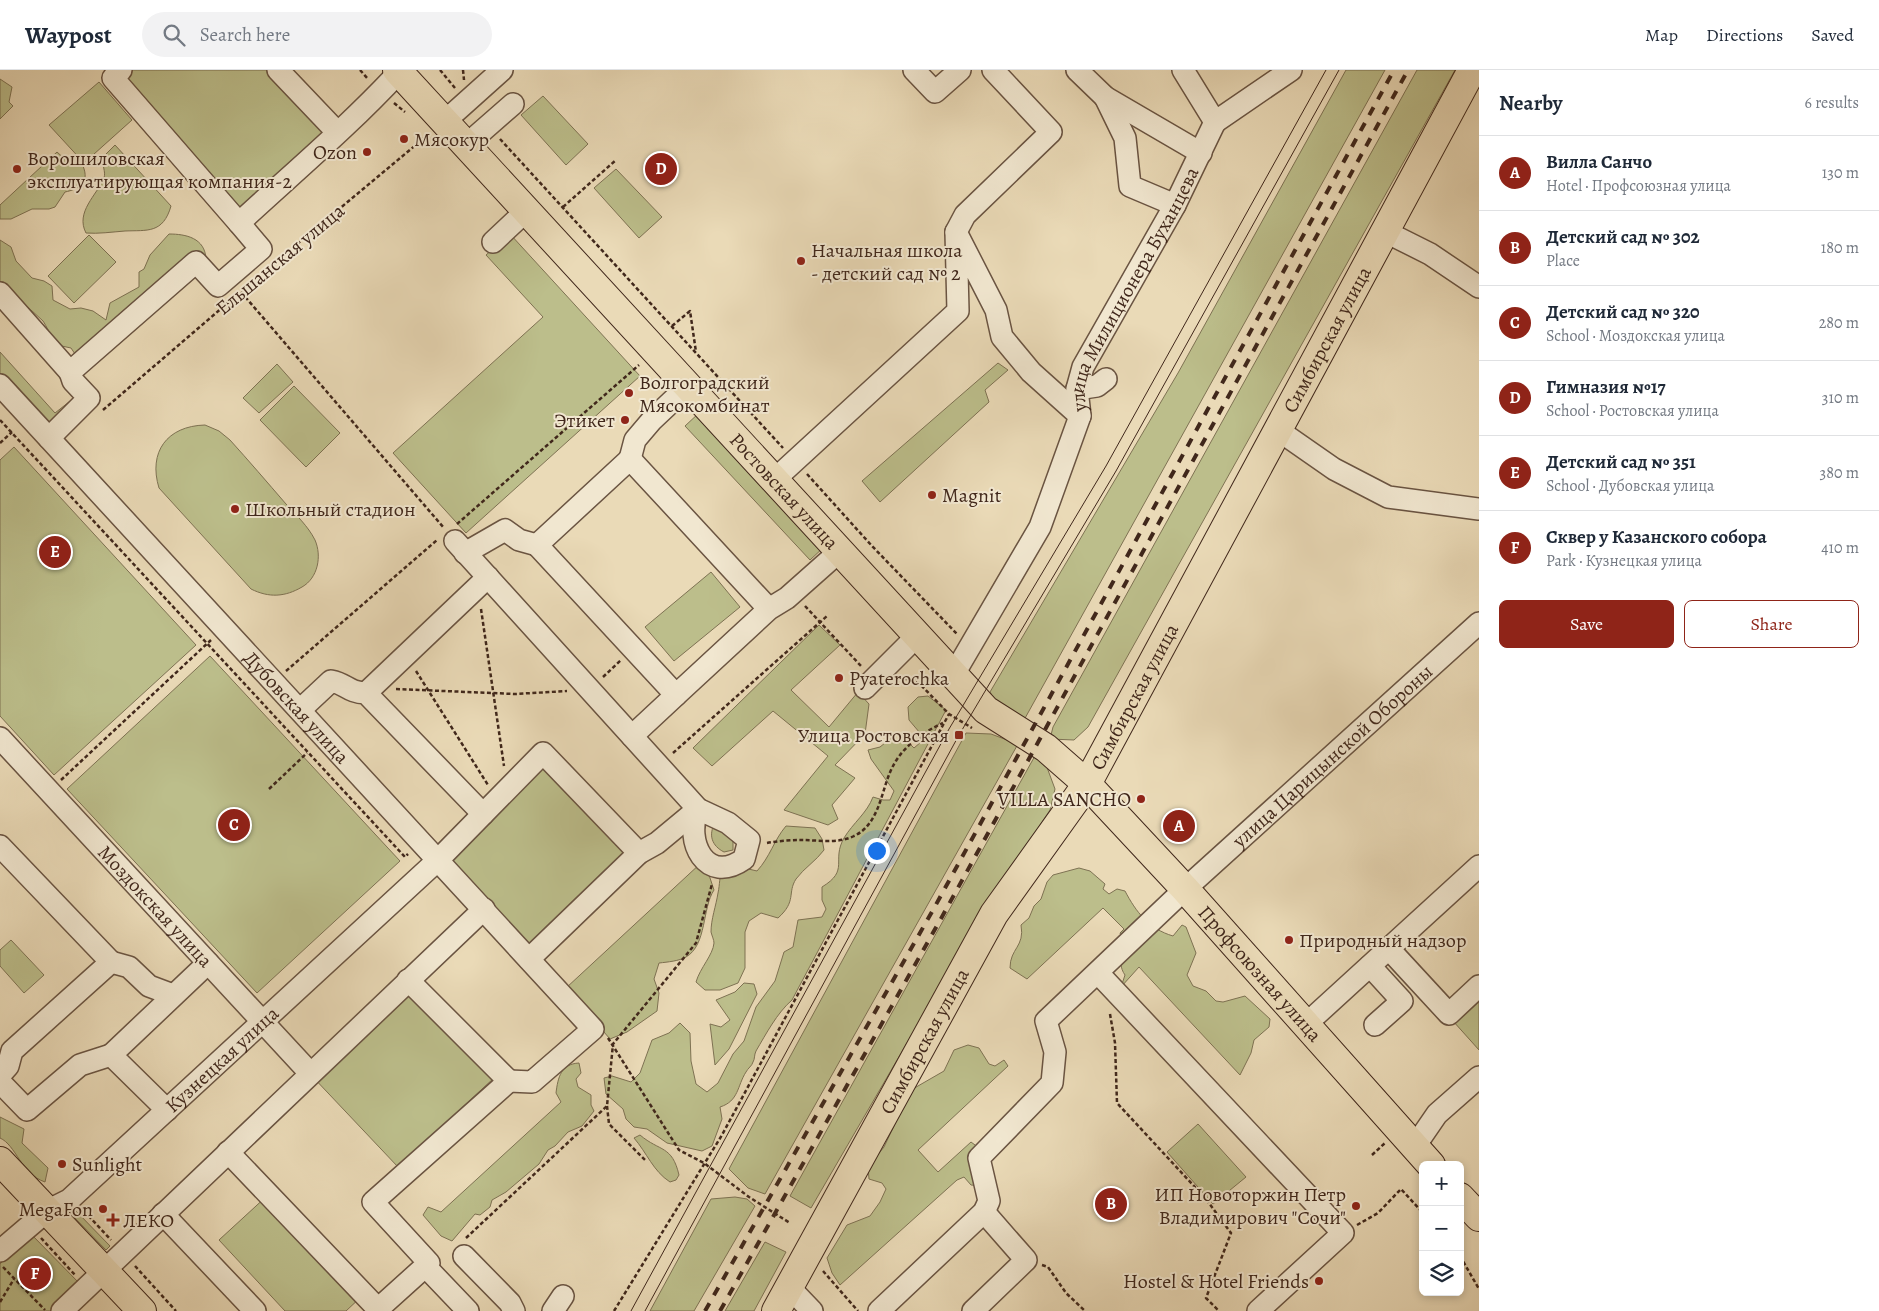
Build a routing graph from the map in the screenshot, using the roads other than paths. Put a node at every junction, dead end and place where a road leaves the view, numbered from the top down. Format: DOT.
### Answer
graph roads {
  1 [pos="121,70"];
  2 [pos="278,70"];
  3 [pos="502,70"];
  4 [pos="914,70"];
  5 [pos="960,70"];
  6 [pos="993,70"];
  7 [pos="1077,70"];
  8 [pos="1183,70"];
  9 [pos="1291,70"];
  10 [pos="406,73"];
  11 [pos="1472,83"];
  12 [pos="1105,97"];
  13 [pos="513,104"];
  14 [pos="444,122"];
  15 [pos="1215,122"];
  16 [pos="337,132"];
  17 [pos="465,146"];
  18 [pos="1201,154"];
  19 [pos="1175,205"];
  20 [pos="526,211"];
  21 [pos="239,223"];
  22 [pos="1384,231"];
  23 [pos="956,232"];
  24 [pos="493,242"];
  25 [pos="1479,287"];
  26 [pos="0,294"];
  27 [pos="70,372"];
  28 [pos="1106,379"];
  29 [pos="0,385"];
  30 [pos="687,387"];
  31 [pos="1077,389"];
  32 [pos="1080,416"];
  33 [pos="1278,430"];
  34 [pos="50,438"];
  35 [pos="630,459"];
  36 [pos="774,480"];
  37 [pos="1479,509"];
  38 [pos="537,545"];
  39 [pos="840,551"];
  40 [pos="482,582"];
  41 [pos="769,609"];
  42 [pos="1479,623"];
  43 [pos="918,636"];
  44 [pos="954,674"];
  45 [pos="864,688"];
  46 [pos="368,690"];
  47 [pos="676,695"];
  48 [pos="300,710"];
  49 [pos="632,736"];
  50 [pos="0,738"];
  51 [pos="1086,784"];
  52 [pos="496,801"];
  53 [pos="698,809"];
  54 [pos="0,846"];
  55 [pos="639,853"];
  56 [pos="438,860"];
  57 [pos="1479,866"];
  58 [pos="1185,889"];
  59 [pos="484,909"];
  60 [pos="1389,948"];
  61 [pos="529,958"];
  62 [pos="111,962"];
  63 [pos="208,963"];
  64 [pos="1370,966"];
  65 [pos="1102,977"];
  66 [pos="408,980"];
  67 [pos="1479,986"];
  68 [pos="173,996"];
  69 [pos="263,1022"];
  70 [pos="1305,1025"];
  71 [pos="1375,1026"];
  72 [pos="6,1045"];
  73 [pos="111,1055"];
  74 [pos="310,1073"];
  75 [pos="0,1074"];
  76 [pos="1479,1077"];
  77 [pos="509,1081"];
  78 [pos="0,1082"];
  79 [pos="167,1110"];
  80 [pos="228,1152"];
  81 [pos="1423,1156"];
  82 [pos="0,1161"];
  83 [pos="1464,1201"];
  84 [pos="984,1212"];
  85 [pos="163,1214"];
  86 [pos="1479,1217"];
  87 [pos="42,1222"];
  88 [pos="0,1252"];
  89 [pos="464,1256"];
  90 [pos="425,1266"];
  91 [pos="104,1270"];
  92 [pos="789,1287"];
  93 [pos="48,1308"];
  94 [pos="377,1310"];
  95 [pos="142,1311"];
  96 [pos="255,1311"];
  97 [pos="468,1311"];
  98 [pos="514,1311"];
  99 [pos="776,1311"];
  100 [pos="812,1311"];
  101 [pos="879,1311"];
  102 [pos="972,1311"];
  103 [pos="1258,1311"];
  1 -- 21 [label="street"];
  2 -- 16 [label="street"];
  3 -- 14 [label="street"];
  4 -- 5 [label="street"];
  6 -- 23 [label="street"];
  7 -- 12 [label="street"];
  8 -- 15 [label="street"];
  9 -- 15 [label="street"];
  10 -- 14 [label="main road, Ростовская улица"];
  10 -- 16 [label="street"];
  11 -- 22 [label="main road, Симбирская улица"];
  12 -- 18 [label="street"];
  12 -- 19 [label="street"];
  13 -- 17 [label="street"];
  14 -- 17 [label="main road, Ростовская улица"];
  15 -- 18 [label="street, улица Милиционера Буханцева"];
  16 -- 21 [label="street"];
  17 -- 20 [label="main road, Ростовская улица"];
  18 -- 19 [label="street, улица Милиционера Буханцева"];
  19 -- 31 [label="street, улица Милиционера Буханцева"];
  20 -- 24 [label="street"];
  20 -- 30 [label="main road, Ростовская улица"];
  21 -- 27 [label="street"];
  22 -- 25 [label="street"];
  22 -- 33 [label="main road, Симбирская улица"];
  23 -- 32 [label="street"];
  23 -- 36 [label="street"];
  26 -- 27 [label="street"];
  27 -- 34 [label="street"];
  28 -- 31 [label="street"];
  29 -- 34 [label="street, Дубовская улица"];
  30 -- 35 [label="street"];
  30 -- 36 [label="main road, Ростовская улица"];
  31 -- 32 [label="street, улица Милиционера Буханцева"];
  32 -- 44 [label="street, улица Милиционера Буханцева"];
  33 -- 37 [label="street"];
  33 -- 51 [label="main road, Симбирская улица"];
  34 -- 48 [label="street, Дубовская улица"];
  35 -- 38 [label="street"];
  35 -- 41 [label="street"];
  36 -- 39 [label="main road, Ростовская улица"];
  38 -- 40 [label="street"];
  38 -- 47 [label="street"];
  39 -- 41 [label="street"];
  39 -- 43 [label="main road, Ростовская улица"];
  40 -- 46 [label="street"];
  40 -- 49 [label="street"];
  41 -- 47 [label="street"];
  42 -- 58 [label="street, улица Царицынской Обороны"];
  43 -- 44 [label="main road, Ростовская улица"];
  43 -- 45 [label="street"];
  44 -- 51 [label="main road, Ростовская улица"];
  46 -- 48 [label="street"];
  46 -- 52 [label="street"];
  47 -- 49 [label="street"];
  48 -- 56 [label="street, Дубовская улица"];
  49 -- 53 [label="street"];
  50 -- 63 [label="street, Моздокская улица"];
  51 -- 58 [label="main road, Профсоюзная улица"];
  51 -- 92 [label="main road, Симбирская улица"];
  52 -- 55 [label="street, Кузнецкая улица"];
  52 -- 56 [label="street, Кузнецкая улица"];
  53 -- 53 [label="street"];
  53 -- 55 [label="street"];
  54 -- 62 [label="street"];
  55 -- 61 [label="street"];
  56 -- 59 [label="street, Дубовская улица"];
  56 -- 69 [label="street, Кузнецкая улица"];
  57 -- 60 [label="street"];
  58 -- 65 [label="street, улица Царицынской Обороны"];
  58 -- 70 [label="main road, Профсоюзная улица"];
  59 -- 61 [label="street, Дубовская улица"];
  59 -- 66 [label="street"];
  60 -- 64 [label="street"];
  60 -- 67 [label="street"];
  61 -- 77 [label="street, Дубовская улица"];
  62 -- 68 [label="street"];
  62 -- 72 [label="street"];
  63 -- 68 [label="street"];
  63 -- 69 [label="street, Моздокская улица"];
  64 -- 70 [label="street"];
  64 -- 71 [label="street"];
  65 -- 84 [label="street, улица Царицынской Обороны"];
  65 -- 103 [label="street"];
  66 -- 74 [label="street"];
  66 -- 77 [label="street"];
  68 -- 73 [label="street"];
  69 -- 74 [label="street, Моздокская улица"];
  69 -- 79 [label="street, Кузнецкая улица"];
  70 -- 81 [label="main road, Профсоюзная улица"];
  72 -- 75 [label="street"];
  73 -- 78 [label="street"];
  73 -- 79 [label="street"];
  74 -- 80 [label="street"];
  76 -- 81 [label="street"];
  77 -- 90 [label="street"];
  79 -- 87 [label="street, Кузнецкая улица"];
  80 -- 85 [label="street"];
  80 -- 94 [label="street"];
  82 -- 87 [label="main road"];
  83 -- 86 [label="main road"];
  84 -- 101 [label="street"];
  84 -- 102 [label="street"];
  85 -- 91 [label="street"];
  85 -- 96 [label="street"];
  87 -- 88 [label="street, Кузнецкая улица"];
  87 -- 91 [label="main road"];
  89 -- 98 [label="street"];
  90 -- 94 [label="street"];
  90 -- 97 [label="street"];
  91 -- 93 [label="street"];
  91 -- 95 [label="main road"];
  92 -- 99 [label="main road, Симбирская улица"];
  92 -- 100 [label="street"];
}
